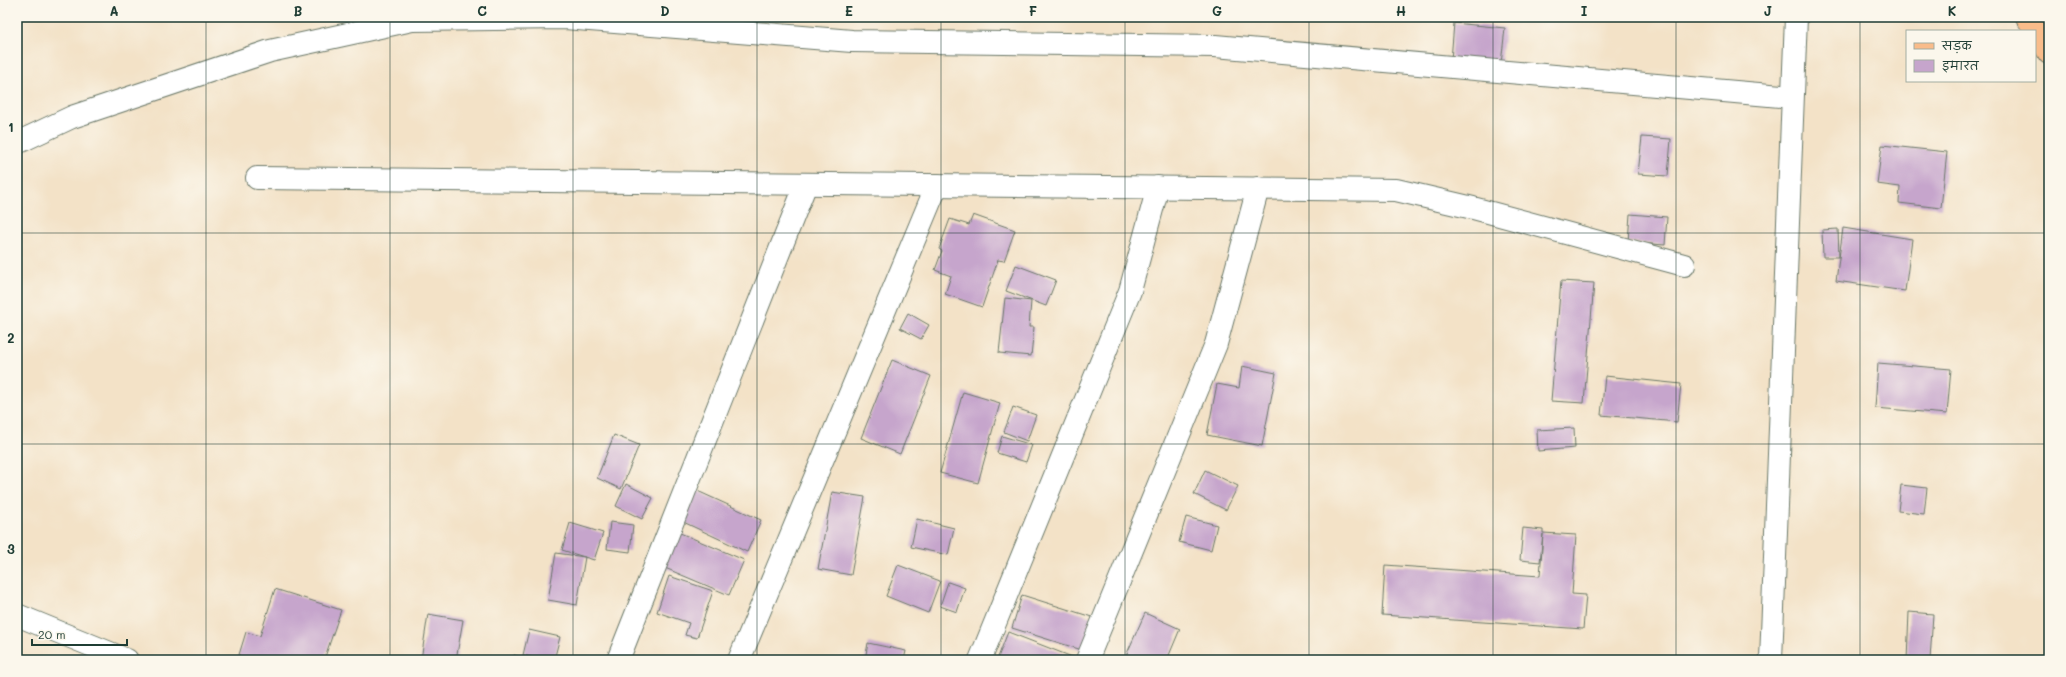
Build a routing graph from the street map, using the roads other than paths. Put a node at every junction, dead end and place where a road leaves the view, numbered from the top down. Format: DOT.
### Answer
graph roads {
  1 [pos="1796,17"];
  2 [pos="2027,17"];
  3 [pos="2035,30"];
  4 [pos="2036,32"];
  5 [pos="2049,53"];
  6 [pos="1792,97"];
  7 [pos="17,143"];
  8 [pos="257,178"];
  9 [pos="806,184"];
  10 [pos="937,185"];
  11 [pos="1158,187"];
  12 [pos="1258,188"];
  13 [pos="1684,265"];
  14 [pos="17,615"];
  15 [pos="127,660"];
  16 [pos="618,660"];
  17 [pos="739,660"];
  18 [pos="980,660"];
  19 [pos="1088,660"];
  20 [pos="1771,660"];
  1 -- 6 [label="street"];
  2 -- 3 [label="main road"];
  4 -- 5 [label="main road"];
  6 -- 7 [label="street"];
  6 -- 20 [label="street"];
  8 -- 9 [label="street"];
  9 -- 10 [label="street"];
  9 -- 16 [label="street"];
  10 -- 11 [label="street"];
  10 -- 17 [label="street"];
  11 -- 12 [label="street"];
  11 -- 18 [label="street"];
  12 -- 13 [label="street"];
  12 -- 19 [label="street"];
  14 -- 15 [label="street"];
}
